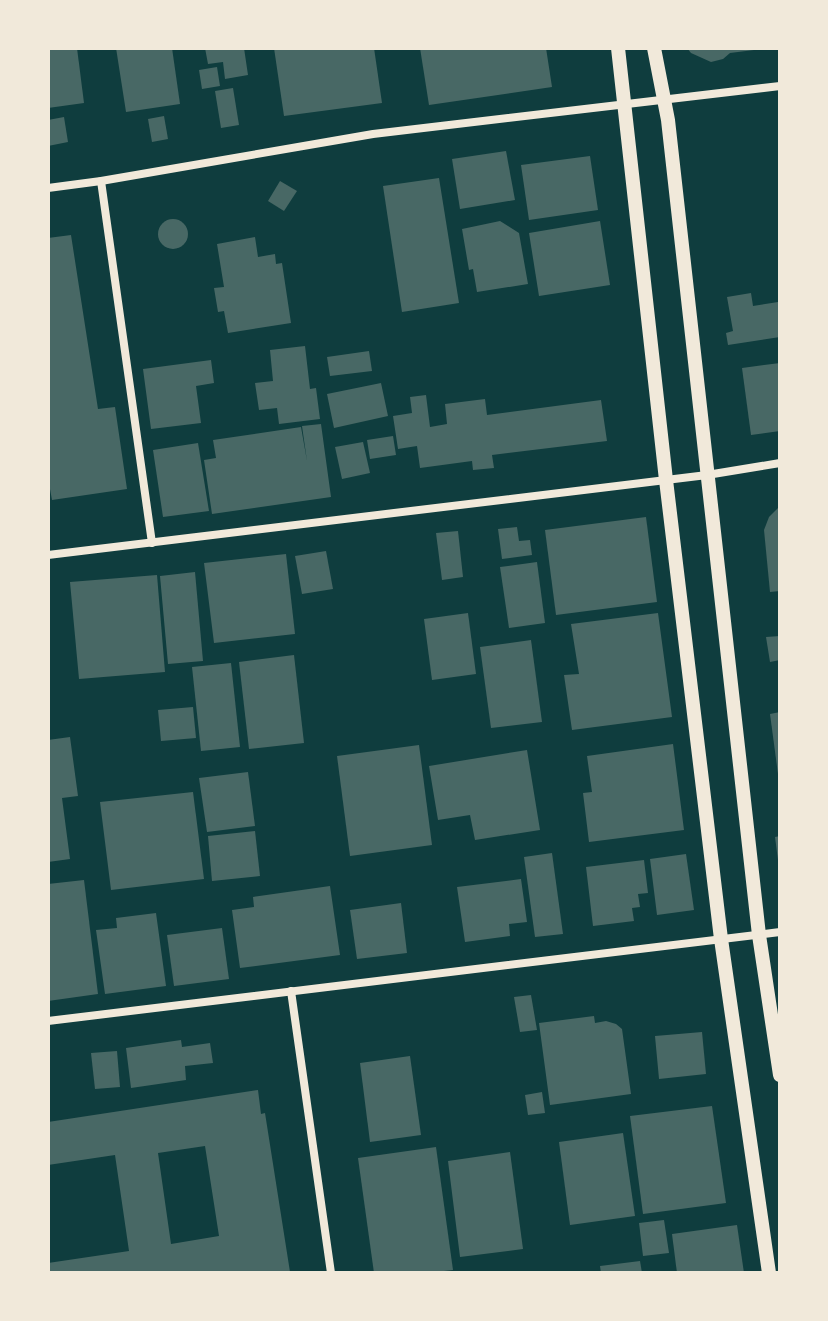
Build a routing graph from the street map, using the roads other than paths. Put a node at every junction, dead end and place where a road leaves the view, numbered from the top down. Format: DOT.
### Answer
graph roads {
  1 [pos="618,48"];
  2 [pos="654,48"];
  3 [pos="780,86"];
  4 [pos="663,98"];
  5 [pos="626,104"];
  6 [pos="101,181"];
  7 [pos="48,188"];
  8 [pos="780,463"];
  9 [pos="707,475"];
  10 [pos="666,480"];
  11 [pos="152,543"];
  12 [pos="48,555"];
  13 [pos="780,932"];
  14 [pos="759,935"];
  15 [pos="721,939"];
  16 [pos="291,991"];
  17 [pos="48,1021"];
  18 [pos="780,1075"];
  19 [pos="331,1273"];
  20 [pos="769,1273"];
  1 -- 5 [label="street"];
  2 -- 4 [label="street"];
  3 -- 4 [label="street"];
  4 -- 5 [label="street"];
  4 -- 9 [label="street"];
  5 -- 6 [label="street"];
  5 -- 10 [label="street"];
  6 -- 7 [label="street"];
  6 -- 11 [label="street"];
  8 -- 9 [label="street"];
  9 -- 10 [label="street"];
  9 -- 14 [label="street"];
  10 -- 11 [label="street"];
  10 -- 15 [label="street"];
  11 -- 12 [label="street"];
  13 -- 14 [label="street"];
  14 -- 15 [label="street"];
  14 -- 18 [label="street"];
  15 -- 16 [label="street"];
  15 -- 20 [label="street"];
  16 -- 17 [label="street"];
  16 -- 19 [label="street"];
}
